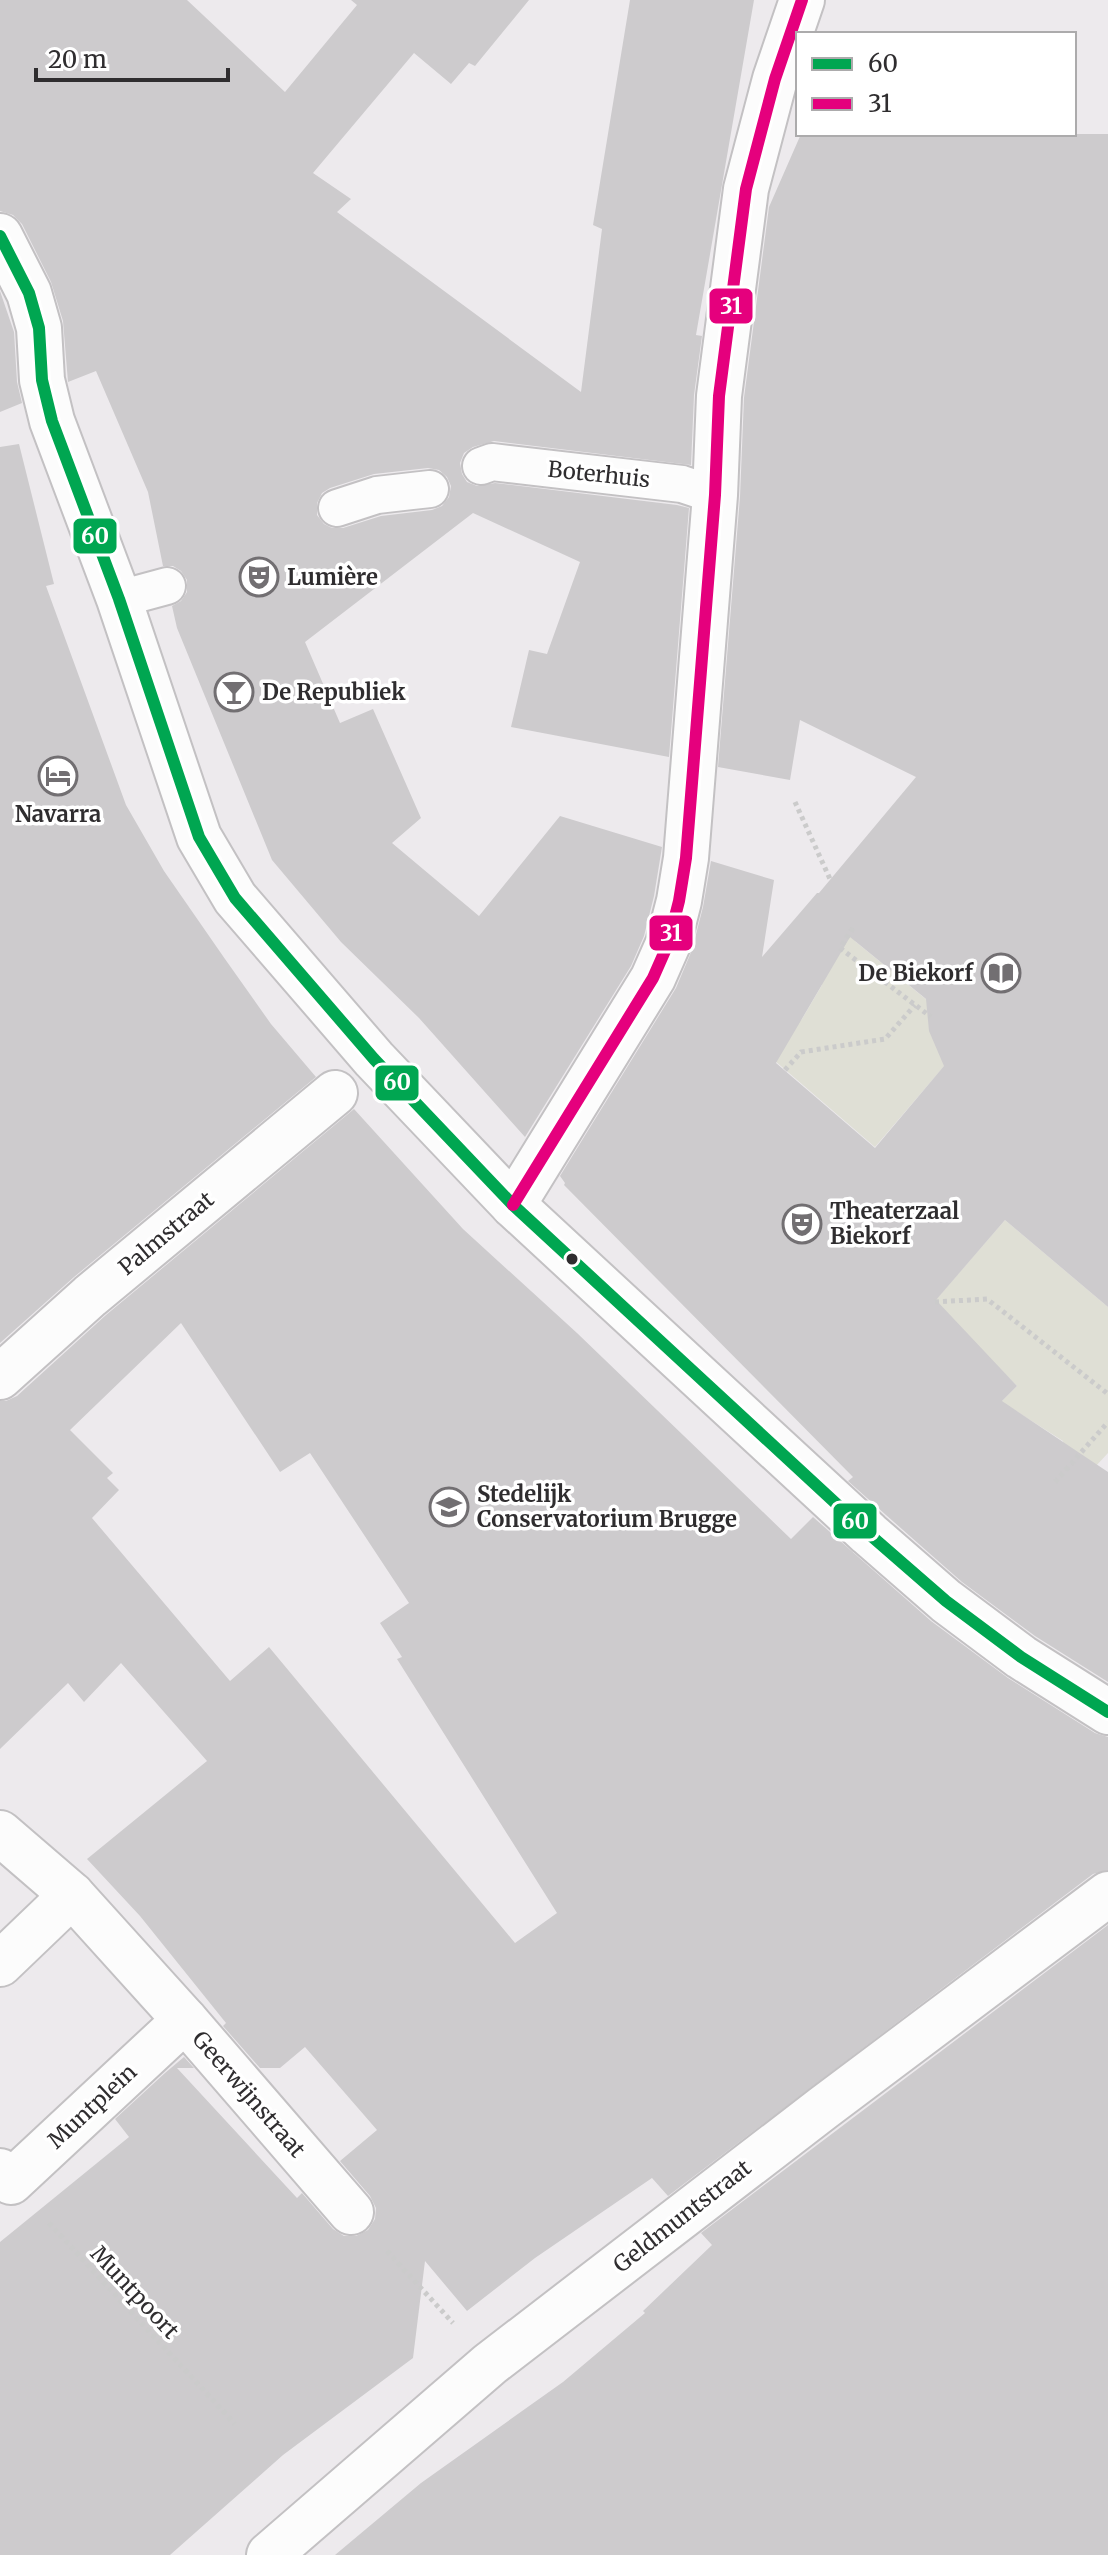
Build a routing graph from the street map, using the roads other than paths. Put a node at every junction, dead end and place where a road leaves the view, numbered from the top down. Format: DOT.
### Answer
graph roads {
  1 [pos="802,0"];
  2 [pos="0,236"];
  3 [pos="481,466"];
  4 [pos="430,489"];
  5 [pos="715,495"];
  6 [pos="337,508"];
  7 [pos="167,586"];
  8 [pos="119,599"];
  9 [pos="335,1093"];
  10 [pos="513,1205"];
  11 [pos="0,1377"];
  12 [pos="1108,1712"];
  13 [pos="0,1833"];
  14 [pos="1108,1894"];
  15 [pos="72,1895"];
  16 [pos="0,1964"];
  17 [pos="185,2020"];
  18 [pos="5,2176"];
  19 [pos="351,2212"];
  20 [pos="269,2555"];
  1 -- 5 [label="street"];
  2 -- 8 [label="street"];
  3 -- 5 [label="lane, Boterhuis"];
  4 -- 6 [label="lane"];
  5 -- 10 [label="street"];
  7 -- 8 [label="lane"];
  8 -- 10 [label="street"];
  9 -- 11 [label="street, Palmstraat"];
  10 -- 12 [label="street"];
  13 -- 15 [label="street, Geerwijnstraat"];
  14 -- 20 [label="street, Geldmuntstraat"];
  15 -- 16 [label="street"];
  15 -- 17 [label="street, Geerwijnstraat"];
  17 -- 18 [label="street, Muntplein"];
  17 -- 19 [label="street, Geerwijnstraat"];
}
